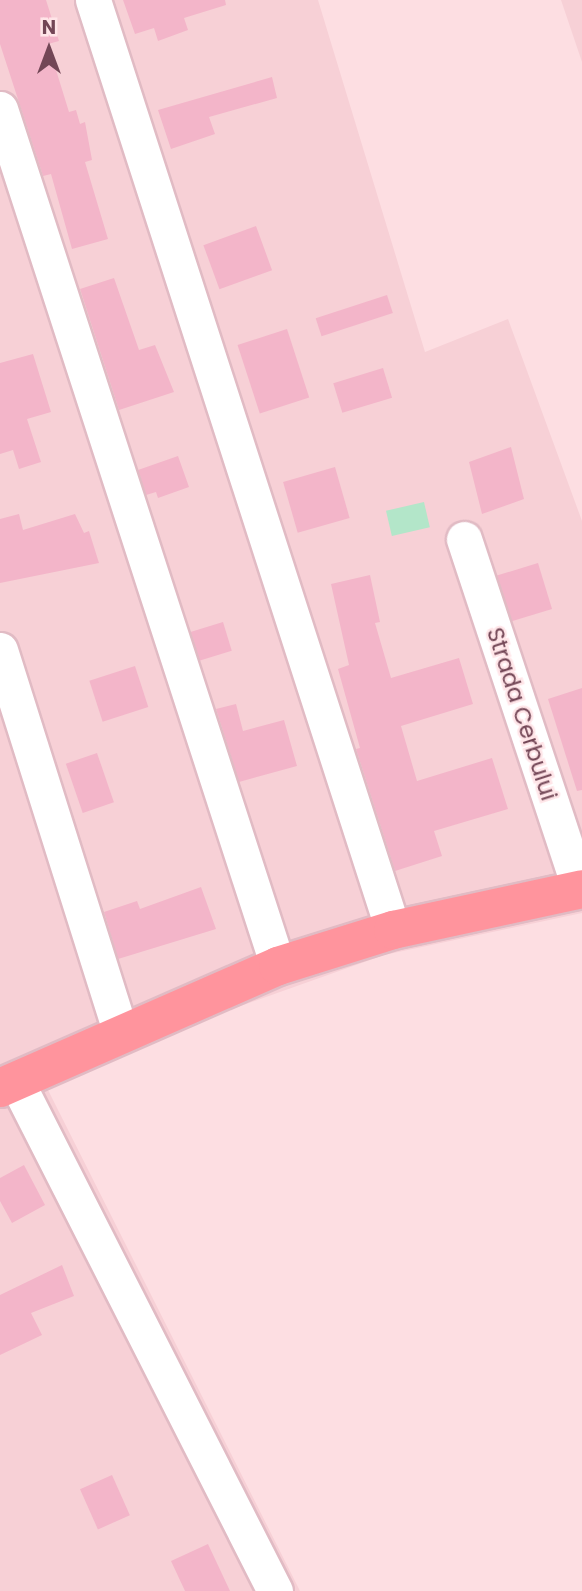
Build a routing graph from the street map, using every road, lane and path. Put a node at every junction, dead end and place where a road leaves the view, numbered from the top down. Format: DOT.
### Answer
graph roads {
  1 [pos="93,0"];
  2 [pos="0,109"];
  3 [pos="464,539"];
  4 [pos="0,650"];
  5 [pos="581,889"];
  6 [pos="393,930"];
  7 [pos="278,966"];
  8 [pos="120,1031"];
  9 [pos="8,1084"];
  10 [pos="275,1591"];
  1 -- 6 [label="street"];
  2 -- 7 [label="street"];
  3 -- 5 [label="street, Strada Cerbului"];
  4 -- 8 [label="street"];
  5 -- 6 [label="main road"];
  6 -- 7 [label="main road"];
  7 -- 8 [label="main road"];
  8 -- 9 [label="main road"];
  9 -- 10 [label="street"];
}
